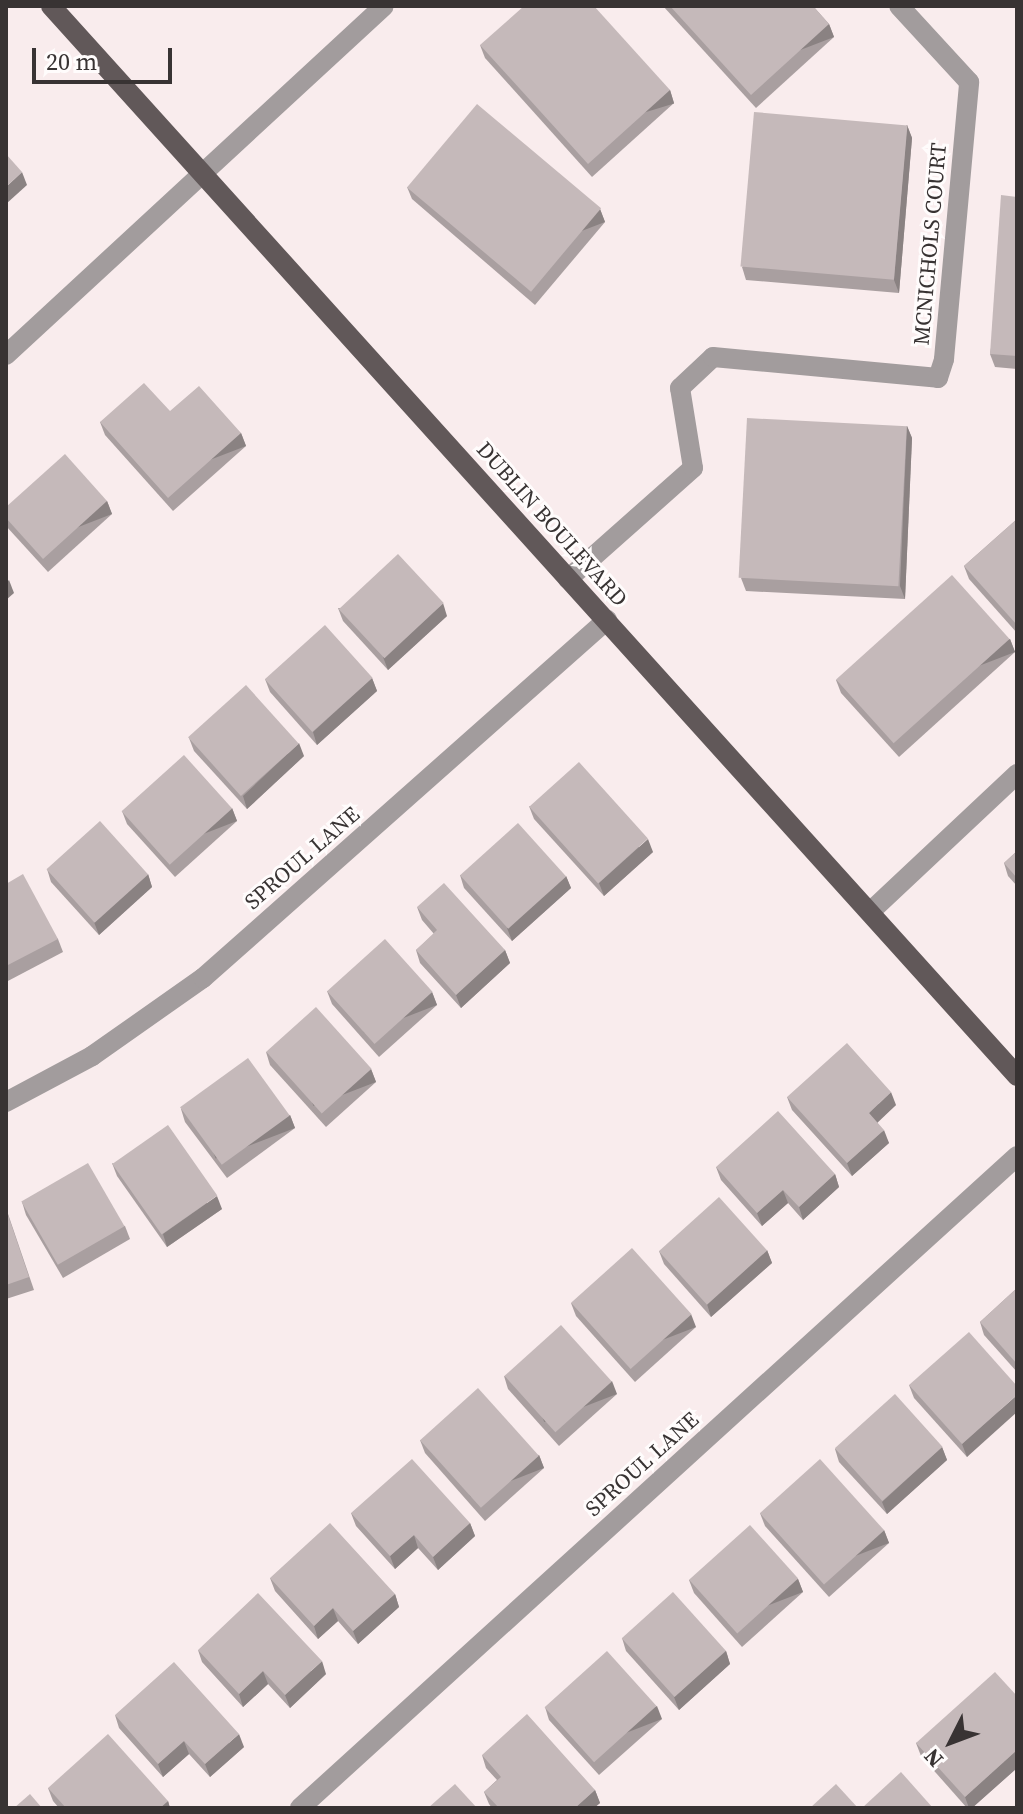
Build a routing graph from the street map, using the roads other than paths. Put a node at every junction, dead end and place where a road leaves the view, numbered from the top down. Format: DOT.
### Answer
graph roads {
  1 [pos="51,6"];
  2 [pos="384,6"];
  3 [pos="899,6"];
  4 [pos="203,173"];
  5 [pos="6,355"];
  6 [pos="568,579"];
  7 [pos="607,620"];
  8 [pos="1017,774"];
  9 [pos="870,912"];
  10 [pos="1017,1076"];
  11 [pos="6,1102"];
  12 [pos="1017,1156"];
  13 [pos="300,1808"];
  1 -- 4 [label="main road, DUBLIN BOULEVARD"];
  2 -- 4 [label="street"];
  3 -- 6 [label="street, MCNICHOLS COURT"];
  4 -- 5 [label="street"];
  4 -- 6 [label="main road, DUBLIN BOULEVARD"];
  6 -- 7 [label="main road, DUBLIN BOULEVARD"];
  7 -- 9 [label="main road, DUBLIN BOULEVARD"];
  7 -- 11 [label="street, SPROUL LANE"];
  8 -- 9 [label="street"];
  9 -- 10 [label="main road, DUBLIN BOULEVARD"];
  12 -- 13 [label="street, SPROUL LANE"];
}
